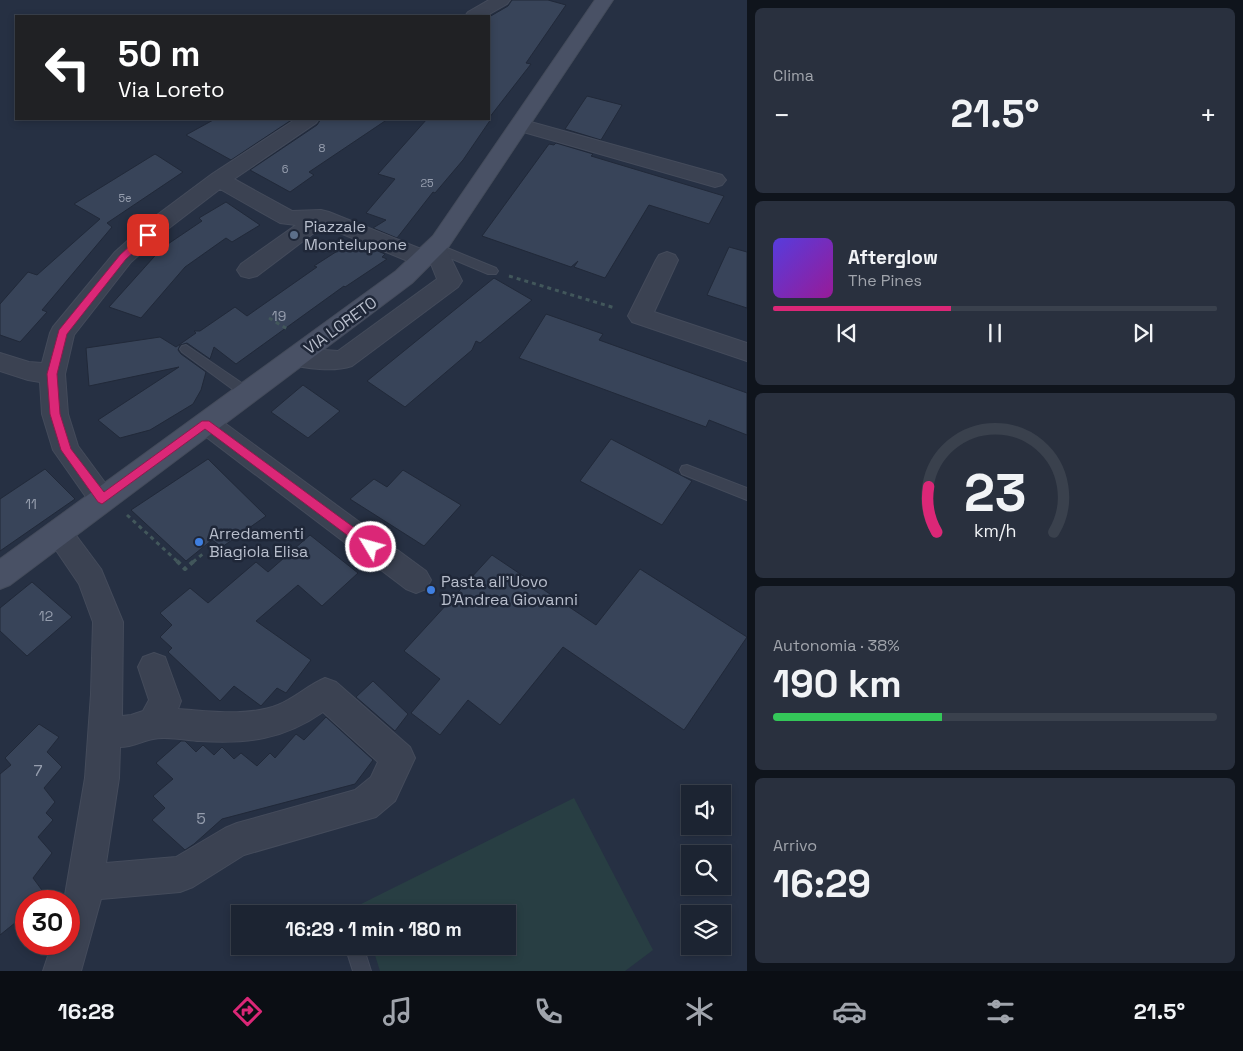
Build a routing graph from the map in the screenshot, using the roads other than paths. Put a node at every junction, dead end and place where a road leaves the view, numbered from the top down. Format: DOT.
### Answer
graph roads {
  1 [pos="501,0"];
  2 [pos="604,0"];
  3 [pos="476,15"];
  4 [pos="308,120"];
  5 [pos="520,125"];
  6 [pos="219,179"];
  7 [pos="716,180"];
  8 [pos="321,217"];
  9 [pos="429,253"];
  10 [pos="667,260"];
  11 [pos="249,270"];
  12 [pos="492,271"];
  13 [pos="186,349"];
  14 [pos="747,352"];
  15 [pos="296,357"];
  16 [pos="0,362"];
  17 [pos="52,374"];
  18 [pos="247,393"];
  19 [pos="206,424"];
  20 [pos="687,470"];
  21 [pos="747,494"];
  22 [pos="105,498"];
  23 [pos="59,534"];
  24 [pos="0,576"];
  25 [pos="416,580"];
  26 [pos="154,667"];
  27 [pos="154,723"];
  28 [pos="105,732"];
  29 [pos="85,883"];
  30 [pos="357,955"];
  31 [pos="62,971"];
  32 [pos="362,971"];
  1 -- 3 [label="street"];
  2 -- 5 [label="street, VIA LORETO"];
  4 -- 6 [label="street"];
  5 -- 7 [label="street"];
  5 -- 9 [label="street, VIA LORETO"];
  6 -- 8 [label="street"];
  6 -- 17 [label="street"];
  8 -- 9 [label="street"];
  8 -- 11 [label="street"];
  9 -- 12 [label="lane"];
  9 -- 15 [label="street, VIA LORETO"];
  9 -- 15 [label="street"];
  10 -- 14 [label="street"];
  13 -- 18 [label="lane"];
  15 -- 18 [label="street, VIA LORETO"];
  16 -- 17 [label="street"];
  17 -- 22 [label="street"];
  18 -- 19 [label="street, VIA LORETO"];
  19 -- 22 [label="street, VIA LORETO"];
  19 -- 25 [label="street"];
  20 -- 21 [label="lane"];
  22 -- 23 [label="street, VIA LORETO"];
  23 -- 24 [label="street, VIA LORETO"];
  23 -- 28 [label="street"];
  26 -- 27 [label="street"];
  27 -- 28 [label="street"];
  27 -- 29 [label="street"];
  28 -- 29 [label="street"];
  29 -- 31 [label="street"];
  30 -- 32 [label="lane"];
}
